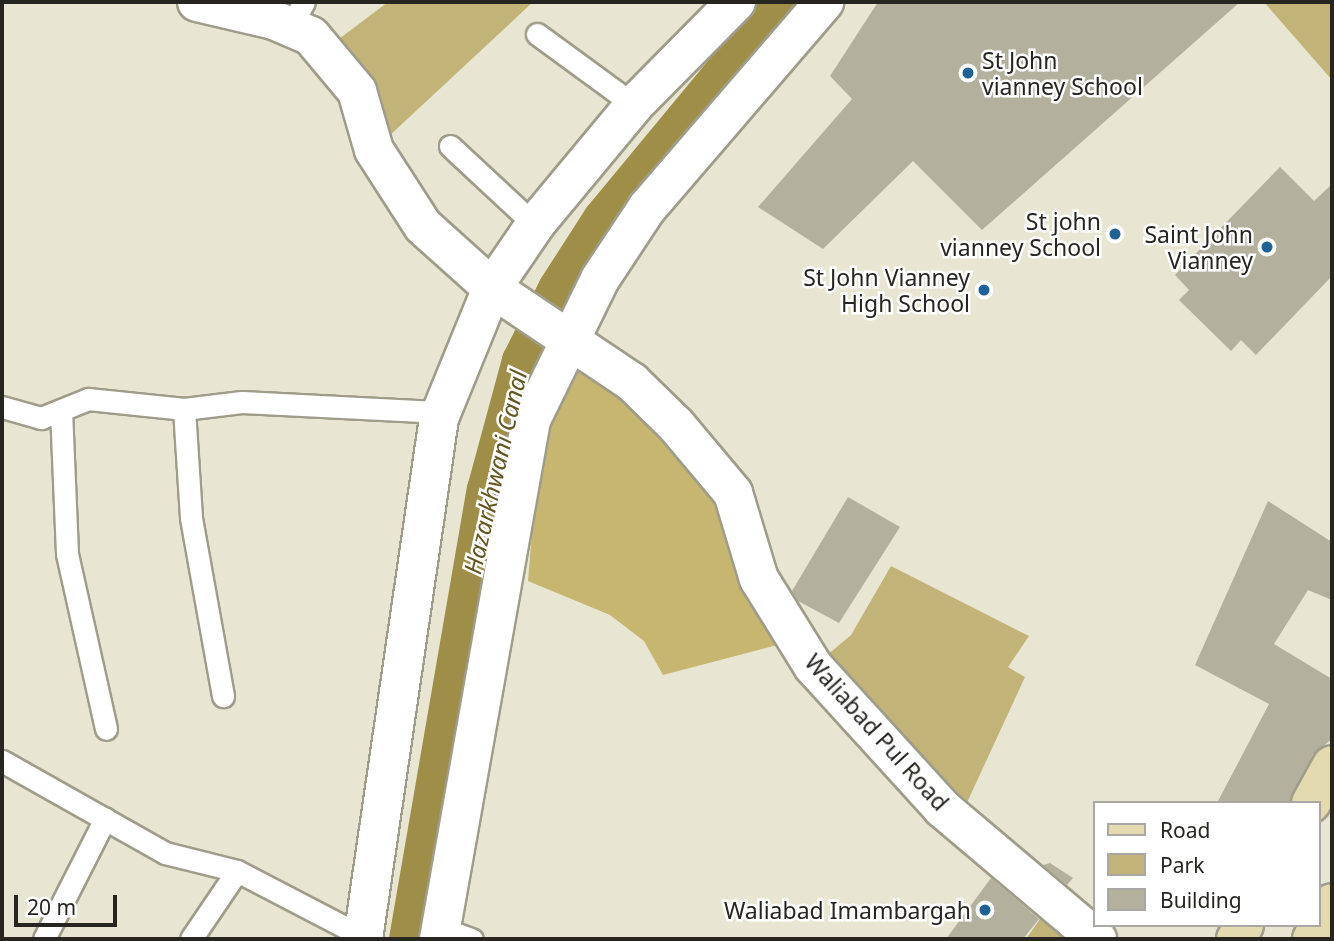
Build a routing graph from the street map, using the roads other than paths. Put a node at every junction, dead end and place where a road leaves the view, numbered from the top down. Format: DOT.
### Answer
graph roads {
  1 [pos="197,2"];
  2 [pos="736,2"];
  3 [pos="824,2"];
  4 [pos="297,14"];
  5 [pos="537,34"];
  6 [pos="634,105"];
  7 [pos="450,146"];
  8 [pos="535,225"];
  9 [pos="492,288"];
  10 [pos="567,338"];
  11 [pos="2,407"];
  12 [pos="184,409"];
  13 [pos="61,410"];
  14 [pos="442,412"];
  15 [pos="223,696"];
  16 [pos="106,729"];
  17 [pos="2,761"];
  18 [pos="1332,765"];
  19 [pos="1312,801"];
  20 [pos="105,819"];
  21 [pos="237,871"];
  22 [pos="1332,903"];
  23 [pos="1320,925"];
  24 [pos="450,935"];
  25 [pos="364,938"];
  26 [pos="44,939"];
  27 [pos="191,939"];
  28 [pos="1097,939"];
  1 -- 4 [label="street"];
  2 -- 6 [label="street"];
  3 -- 10 [label="street"];
  4 -- 9 [label="street"];
  5 -- 6 [label="lane"];
  6 -- 8 [label="street"];
  7 -- 8 [label="lane"];
  8 -- 9 [label="street"];
  9 -- 10 [label="street, Waliabad Pul Road"];
  9 -- 14 [label="street"];
  10 -- 24 [label="street"];
  10 -- 28 [label="street, Waliabad Pul Road"];
  11 -- 13 [label="lane"];
  12 -- 13 [label="lane"];
  12 -- 14 [label="lane"];
  12 -- 15 [label="lane"];
  13 -- 16 [label="lane"];
  14 -- 25 [label="street"];
  17 -- 20 [label="lane"];
  18 -- 19 [label="main road"];
  20 -- 21 [label="lane"];
  20 -- 26 [label="lane"];
  21 -- 25 [label="lane"];
  21 -- 27 [label="lane"];
  22 -- 23 [label="main road"];
}
